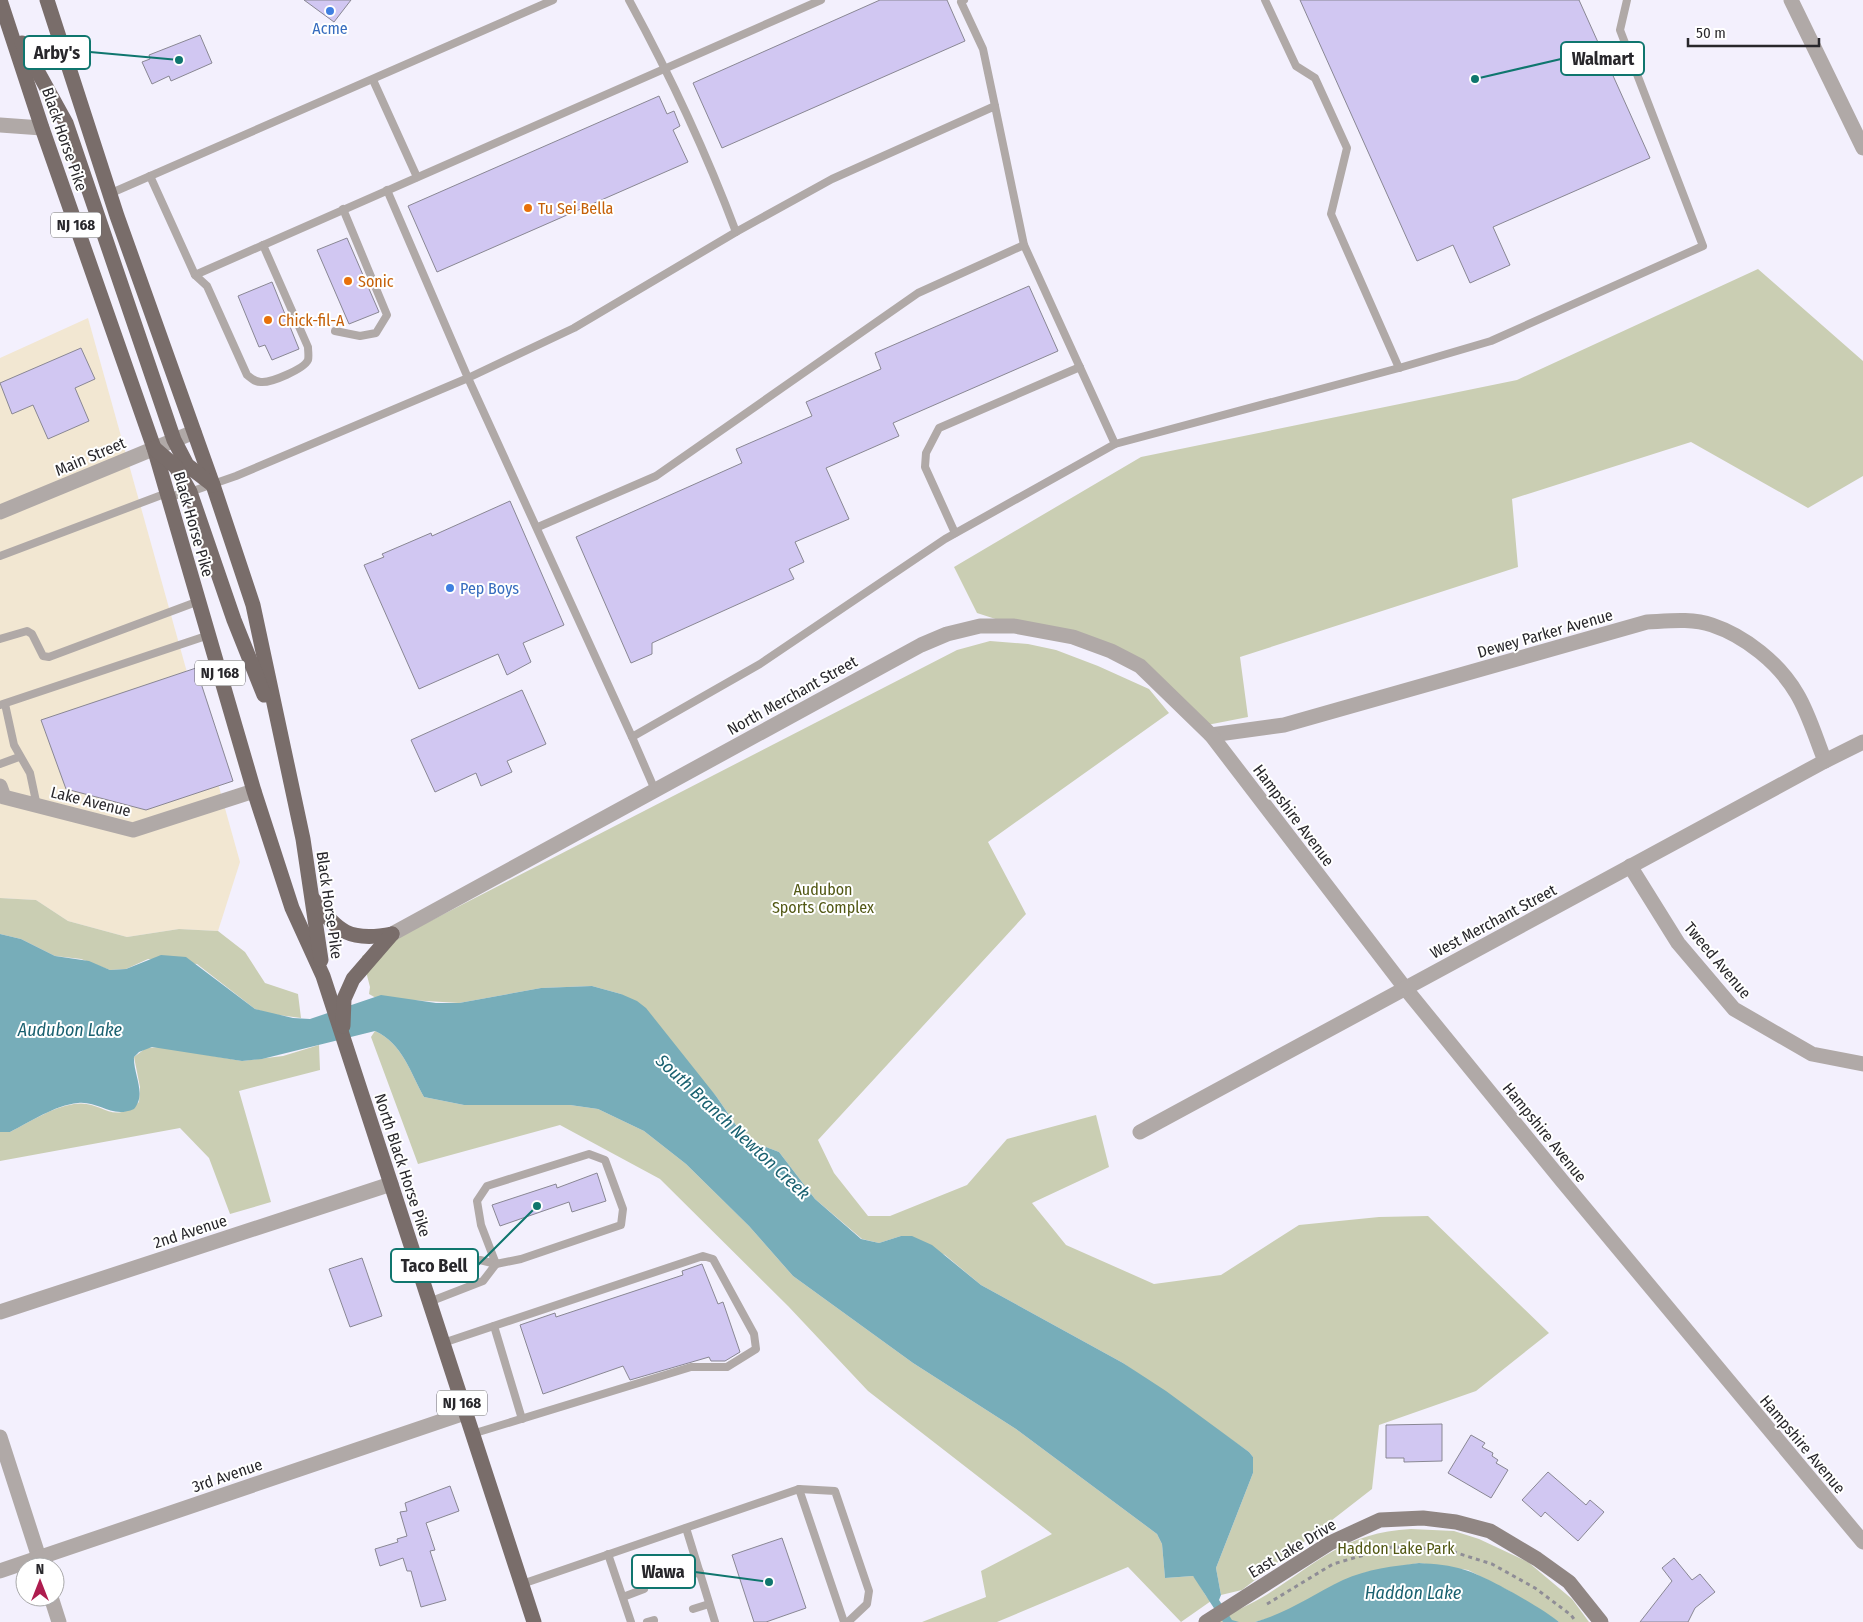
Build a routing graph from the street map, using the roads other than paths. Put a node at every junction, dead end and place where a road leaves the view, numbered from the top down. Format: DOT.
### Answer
graph roads {
  1 [pos="47,0"];
  2 [pos="553,0"];
  3 [pos="629,0"];
  4 [pos="821,0"];
  5 [pos="1265,0"];
  6 [pos="1627,0"];
  7 [pos="1791,0"];
  8 [pos="962,1"];
  9 [pos="1,2"];
  10 [pos="4,23"];
  11 [pos="667,69"];
  12 [pos="372,80"];
  13 [pos="995,106"];
  14 [pos="0,125"];
  15 [pos="42,128"];
  16 [pos="1863,148"];
  17 [pos="150,176"];
  18 [pos="417,177"];
  19 [pos="387,190"];
  20 [pos="109,194"];
  21 [pos="343,209"];
  22 [pos="736,232"];
  23 [pos="263,245"];
  24 [pos="1024,245"];
  25 [pos="194,275"];
  26 [pos="335,331"];
  27 [pos="1080,367"];
  28 [pos="1399,368"];
  29 [pos="468,378"];
  30 [pos="194,432"];
  31 [pos="174,440"];
  32 [pos="1115,444"];
  33 [pos="154,448"];
  34 [pos="213,485"];
  35 [pos="190,492"];
  36 [pos="168,495"];
  37 [pos="0,512"];
  38 [pos="538,527"];
  39 [pos="955,533"];
  40 [pos="0,556"];
  41 [pos="199,601"];
  42 [pos="209,635"];
  43 [pos="0,639"];
  44 [pos="2,704"];
  45 [pos="278,732"];
  46 [pos="1211,735"];
  47 [pos="632,737"];
  48 [pos="1863,742"];
  49 [pos="19,757"];
  50 [pos="1825,761"];
  51 [pos="0,764"];
  52 [pos="655,790"];
  53 [pos="2,791"];
  54 [pos="254,791"];
  55 [pos="38,806"];
  56 [pos="1630,866"];
  57 [pos="311,896"];
  58 [pos="392,934"];
  59 [pos="323,976"];
  60 [pos="1405,988"];
  61 [pos="338,1001"];
  62 [pos="1863,1064"];
  63 [pos="1140,1132"];
  64 [pos="391,1184"];
  65 [pos="496,1264"];
  66 [pos="422,1281"];
  67 [pos="429,1302"];
  68 [pos="0,1312"];
  69 [pos="494,1326"];
  70 [pos="442,1343"];
  71 [pos="465,1412"];
  72 [pos="522,1419"];
  73 [pos="472,1434"];
  74 [pos="0,1437"];
  75 [pos="798,1489"];
  76 [pos="686,1528"];
  77 [pos="1863,1542"];
  78 [pos="608,1554"];
  79 [pos="38,1557"];
  80 [pos="54,1557"];
  81 [pos="15,1568"];
  82 [pos="0,1571"];
  83 [pos="700,1572"];
  84 [pos="682,1578"];
  85 [pos="522,1584"];
  86 [pos="644,1589"];
  87 [pos="622,1597"];
  88 [pos="709,1604"];
  89 [pos="54,1607"];
  90 [pos="692,1609"];
  91 [pos="59,1622"];
  92 [pos="534,1622"];
  93 [pos="631,1622"];
  94 [pos="715,1622"];
  95 [pos="846,1622"];
  96 [pos="1206,1622"];
  97 [pos="1601,1622"];
  1 -- 20 [label="main road, Black Horse Pike / NJ 168"];
  2 -- 12 [label="lane"];
  3 -- 11 [label="lane"];
  4 -- 11 [label="lane"];
  5 -- 28 [label="lane"];
  6 -- 28 [label="lane"];
  7 -- 16 [label="street"];
  8 -- 13 [label="lane"];
  9 -- 10 [label="main road, Black Horse Pike / NJ 168"];
  9 -- 31 [label="main road"];
  10 -- 15 [label="main road, Black Horse Pike / NJ 168"];
  11 -- 18 [label="lane"];
  11 -- 22 [label="lane"];
  12 -- 17 [label="lane"];
  12 -- 18 [label="lane"];
  13 -- 22 [label="lane"];
  13 -- 24 [label="lane"];
  14 -- 15 [label="street"];
  15 -- 33 [label="main road, Black Horse Pike / NJ 168"];
  17 -- 20 [label="lane"];
  17 -- 25 [label="lane"];
  18 -- 19 [label="lane"];
  19 -- 21 [label="lane"];
  19 -- 29 [label="lane"];
  20 -- 30 [label="main road, Black Horse Pike / NJ 168"];
  21 -- 23 [label="lane"];
  21 -- 26 [label="lane"];
  22 -- 29 [label="lane"];
  23 -- 25 [label="lane"];
  23 -- 25 [label="lane"];
  24 -- 27 [label="lane"];
  24 -- 38 [label="lane"];
  27 -- 32 [label="lane"];
  27 -- 39 [label="lane"];
  28 -- 32 [label="lane"];
  29 -- 34 [label="lane"];
  29 -- 38 [label="lane"];
  30 -- 31 [label="street, Main Street"];
  30 -- 34 [label="main road, Black Horse Pike / NJ 168"];
  31 -- 33 [label="street, Main Street"];
  31 -- 34 [label="main road"];
  32 -- 39 [label="lane"];
  33 -- 35 [label="main road"];
  33 -- 36 [label="main road, Black Horse Pike / NJ 168"];
  33 -- 37 [label="street, Main Street"];
  34 -- 35 [label="lane"];
  34 -- 45 [label="main road, Black Horse Pike / NJ 168"];
  35 -- 36 [label="lane"];
  35 -- 45 [label="main road"];
  36 -- 40 [label="lane"];
  36 -- 41 [label="main road, Black Horse Pike / NJ 168"];
  38 -- 47 [label="lane"];
  39 -- 47 [label="lane"];
  41 -- 42 [label="main road, Black Horse Pike / NJ 168"];
  41 -- 43 [label="lane"];
  42 -- 44 [label="lane"];
  42 -- 54 [label="main road, Black Horse Pike / NJ 168"];
  44 -- 49 [label="lane"];
  45 -- 57 [label="main road, Black Horse Pike / NJ 168"];
  46 -- 50 [label="street, Dewey Parker Avenue"];
  46 -- 52 [label="street, North Merchant Street"];
  46 -- 60 [label="street, Hampshire Avenue"];
  47 -- 52 [label="lane"];
  48 -- 50 [label="street, West Merchant Street"];
  49 -- 51 [label="lane"];
  49 -- 55 [label="lane"];
  50 -- 56 [label="street, West Merchant Street"];
  52 -- 58 [label="street, North Merchant Street"];
  53 -- 55 [label="street, Lake Avenue"];
  54 -- 55 [label="street, Lake Avenue"];
  54 -- 59 [label="main road, Black Horse Pike / NJ 168"];
  56 -- 60 [label="street, West Merchant Street"];
  56 -- 62 [label="street, Tweed Avenue"];
  57 -- 58 [label="main road"];
  57 -- 59 [label="main road, Black Horse Pike / NJ 168"];
  58 -- 61 [label="main road"];
  59 -- 61 [label="main road, North Black Horse Pike / NJ 168"];
  60 -- 63 [label="street, West Merchant Street"];
  60 -- 77 [label="street, Hampshire Avenue"];
  61 -- 64 [label="main road, North Black Horse Pike / NJ 168"];
  64 -- 66 [label="main road, North Black Horse Pike / NJ 168"];
  64 -- 68 [label="street, 2nd Avenue"];
  65 -- 65 [label="lane"];
  65 -- 66 [label="lane"];
  65 -- 67 [label="lane"];
  66 -- 67 [label="main road, North Black Horse Pike / NJ 168"];
  67 -- 70 [label="main road, North Black Horse Pike / NJ 168"];
  69 -- 70 [label="lane"];
  69 -- 72 [label="lane"];
  69 -- 72 [label="lane"];
  70 -- 71 [label="main road, North Black Horse Pike / NJ 168"];
  71 -- 73 [label="main road, North Black Horse Pike / NJ 168"];
  71 -- 80 [label="street, 3rd Avenue"];
  72 -- 73 [label="lane"];
  73 -- 85 [label="main road, North Black Horse Pike / NJ 168"];
  74 -- 79 [label="street"];
  75 -- 76 [label="lane"];
  75 -- 95 [label="lane"];
  75 -- 95 [label="lane"];
  76 -- 78 [label="lane"];
  76 -- 83 [label="lane"];
  78 -- 85 [label="lane"];
  78 -- 87 [label="lane"];
  81 -- 82 [label="street, 3rd Avenue"];
  83 -- 84 [label="lane"];
  83 -- 88 [label="lane"];
  85 -- 92 [label="main road, North Black Horse Pike / NJ 168"];
  86 -- 87 [label="lane"];
  87 -- 93 [label="lane"];
  88 -- 90 [label="lane"];
  88 -- 94 [label="lane"];
  89 -- 91 [label="street"];
  96 -- 97 [label="street, East Lake Drive"];
}
